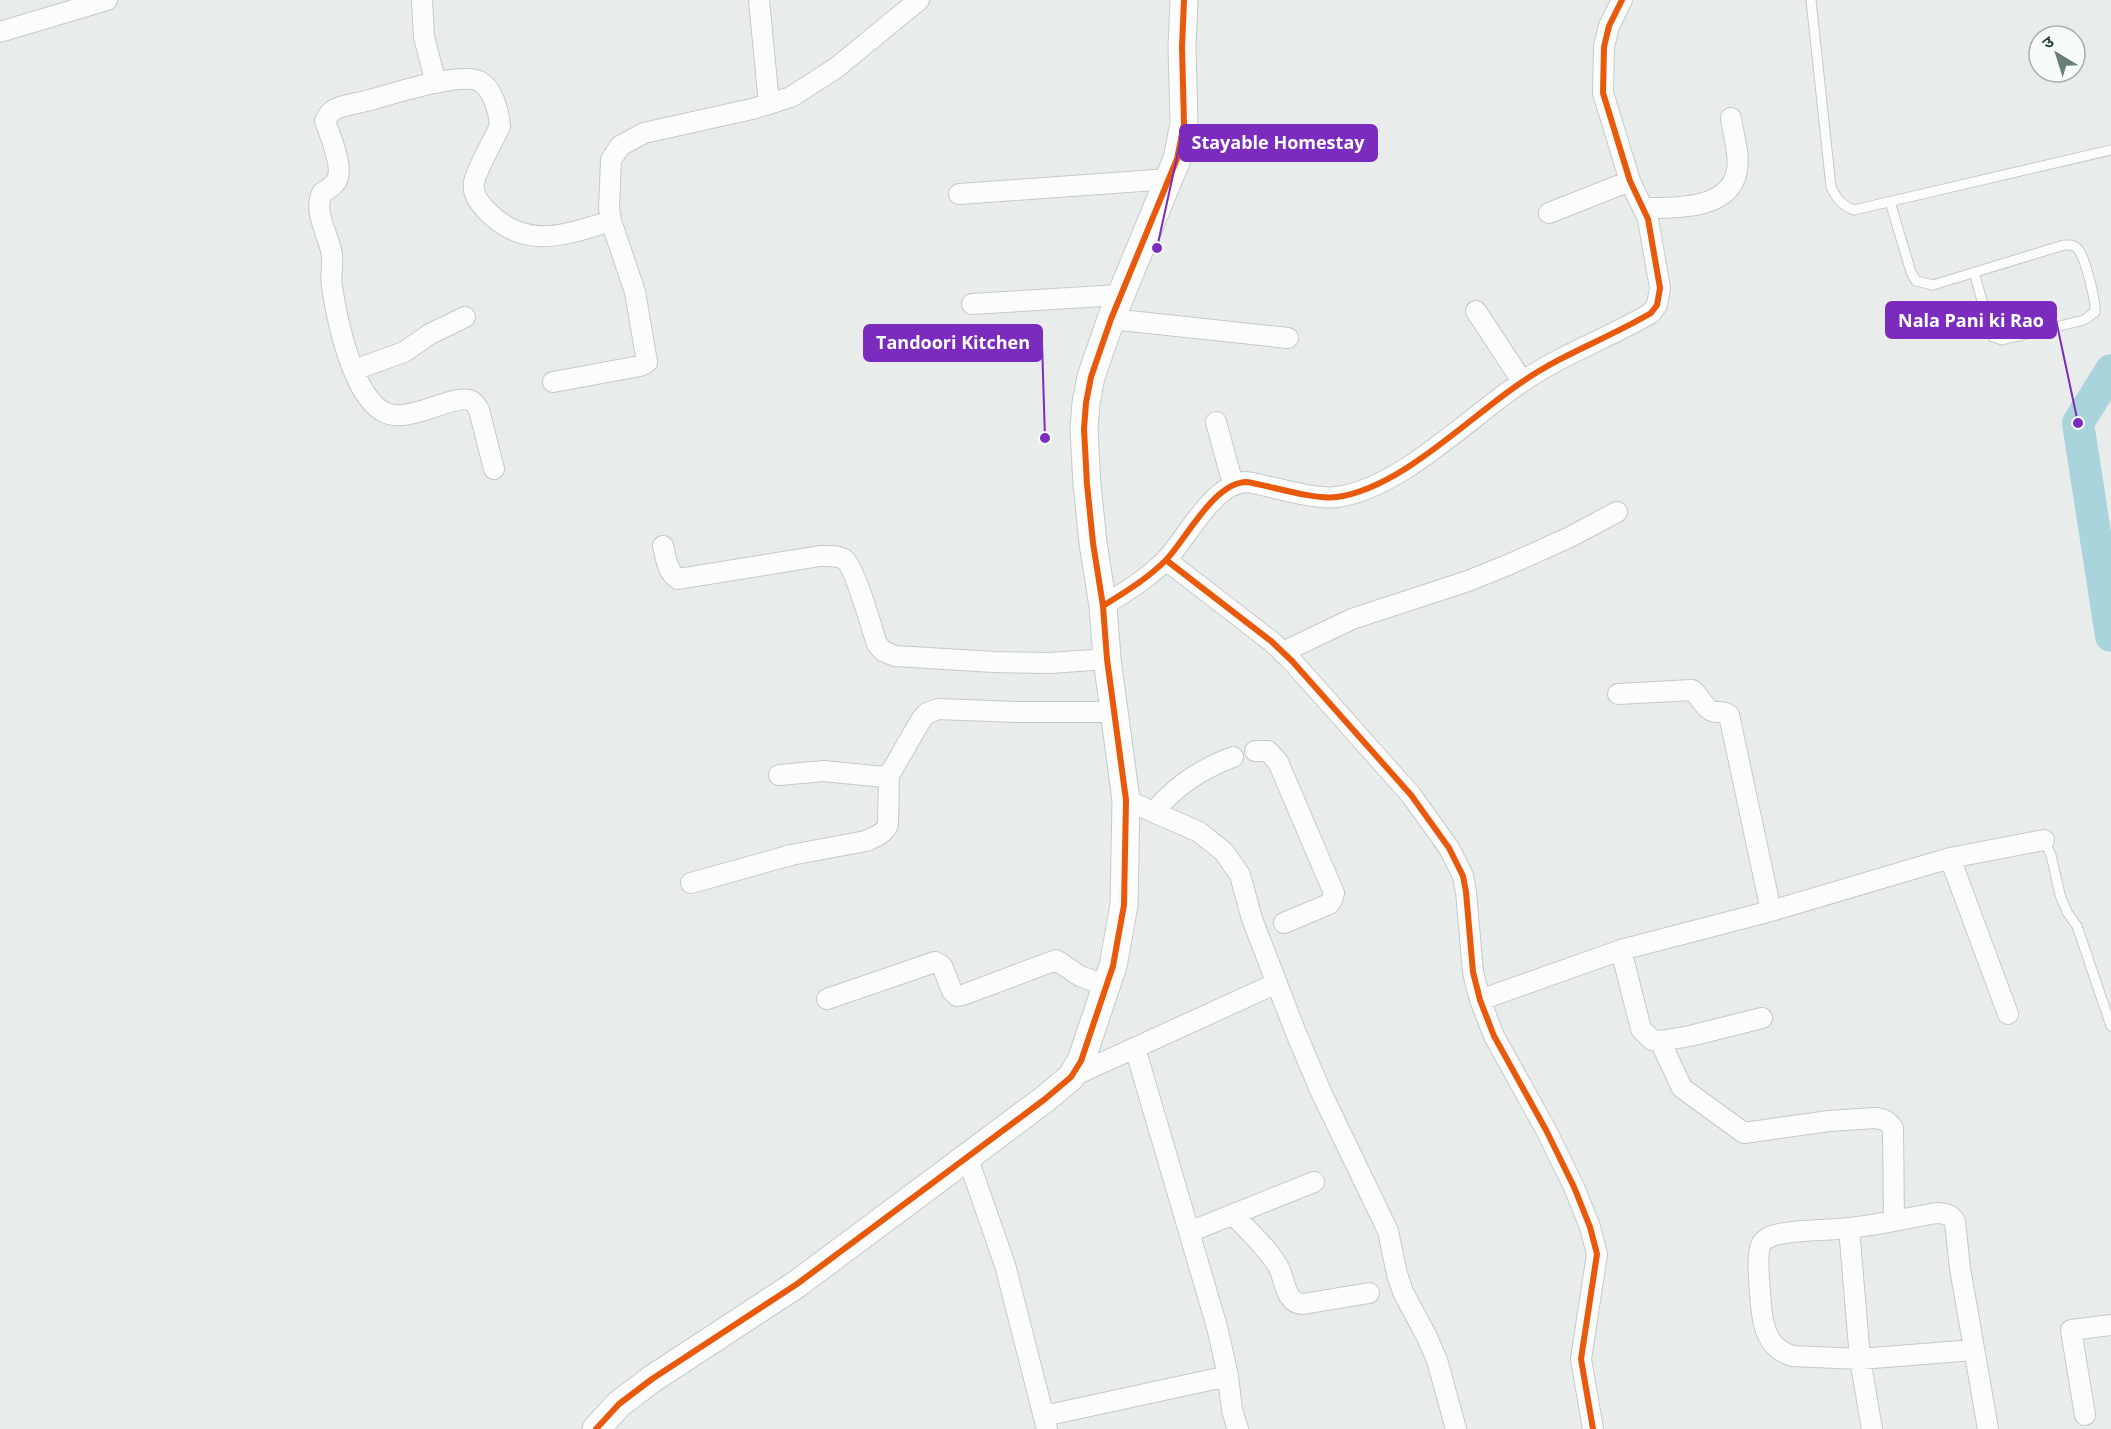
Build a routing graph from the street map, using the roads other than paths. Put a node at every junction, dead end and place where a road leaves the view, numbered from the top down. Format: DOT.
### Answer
graph roads {
  1 [pos="107,0"];
  2 [pos="422,0"];
  3 [pos="759,0"];
  4 [pos="919,0"];
  5 [pos="1184,0"];
  6 [pos="1622,0"];
  7 [pos="1811,0"];
  8 [pos="0,32"];
  9 [pos="436,83"];
  10 [pos="769,104"];
  11 [pos="1731,118"];
  12 [pos="2111,150"];
  13 [pos="1168,179"];
  14 [pos="1630,181"];
  15 [pos="959,194"];
  16 [pos="1890,202"];
  17 [pos="1644,208"];
  18 [pos="1549,213"];
  19 [pos="611,221"];
  20 [pos="1974,272"];
  21 [pos="972,304"];
  22 [pos="1115,307"];
  23 [pos="1476,311"];
  24 [pos="465,317"];
  25 [pos="1288,338"];
  26 [pos="354,370"];
  27 [pos="553,381"];
  28 [pos="1522,381"];
  29 [pos="1216,422"];
  30 [pos="494,469"];
  31 [pos="1233,484"];
  32 [pos="1617,512"];
  33 [pos="663,546"];
  34 [pos="1166,560"];
  35 [pos="1102,606"];
  36 [pos="1283,652"];
  37 [pos="1107,658"];
  38 [pos="1618,694"];
  39 [pos="1114,712"];
  40 [pos="1255,752"];
  41 [pos="1233,757"];
  42 [pos="779,775"];
  43 [pos="889,775"];
  44 [pos="1126,800"];
  45 [pos="1155,811"];
  46 [pos="2044,840"];
  47 [pos="1950,858"];
  48 [pos="690,883"];
  49 [pos="1771,911"];
  50 [pos="1284,923"];
  51 [pos="1621,950"];
  52 [pos="1277,983"];
  53 [pos="1107,986"];
  54 [pos="827,999"];
  55 [pos="1479,1000"];
  56 [pos="2008,1014"];
  57 [pos="1762,1018"];
  58 [pos="2111,1026"];
  59 [pos="1660,1041"];
  60 [pos="1135,1047"];
  61 [pos="1071,1077"];
  62 [pos="967,1156"];
  63 [pos="1314,1182"];
  64 [pos="1233,1214"];
  65 [pos="1894,1221"];
  66 [pos="1849,1228"];
  67 [pos="1189,1232"];
  68 [pos="1369,1293"];
  69 [pos="2111,1325"];
  70 [pos="1974,1350"];
  71 [pos="1860,1359"];
  72 [pos="1228,1376"];
  73 [pos="2085,1415"];
  74 [pos="1046,1423"];
  75 [pos="596,1429"];
  76 [pos="1238,1429"];
  77 [pos="1456,1429"];
  78 [pos="1593,1429"];
  79 [pos="1872,1429"];
  80 [pos="1988,1429"];
  1 -- 8 [label="street"];
  2 -- 9 [label="street"];
  3 -- 10 [label="street"];
  4 -- 10 [label="street"];
  5 -- 13 [label="street"];
  6 -- 14 [label="street"];
  7 -- 16 [label="lane"];
  9 -- 19 [label="street"];
  9 -- 26 [label="street"];
  10 -- 19 [label="street"];
  11 -- 17 [label="street"];
  12 -- 16 [label="lane"];
  13 -- 15 [label="street"];
  13 -- 22 [label="street"];
  14 -- 17 [label="street"];
  14 -- 18 [label="street"];
  16 -- 20 [label="lane"];
  17 -- 28 [label="street"];
  19 -- 27 [label="street"];
  20 -- 20 [label="lane"];
  21 -- 22 [label="street"];
  22 -- 25 [label="street"];
  22 -- 35 [label="street"];
  23 -- 28 [label="street"];
  24 -- 26 [label="street"];
  26 -- 30 [label="street"];
  28 -- 31 [label="street"];
  29 -- 31 [label="street"];
  31 -- 34 [label="street"];
  32 -- 36 [label="street"];
  33 -- 37 [label="street"];
  34 -- 35 [label="street"];
  34 -- 36 [label="street"];
  35 -- 37 [label="street"];
  36 -- 55 [label="street"];
  37 -- 39 [label="street"];
  38 -- 49 [label="street"];
  39 -- 43 [label="street"];
  39 -- 44 [label="street"];
  40 -- 50 [label="street"];
  41 -- 45 [label="street"];
  42 -- 43 [label="street"];
  43 -- 48 [label="street"];
  44 -- 45 [label="street"];
  44 -- 53 [label="street"];
  45 -- 52 [label="street"];
  46 -- 47 [label="street"];
  46 -- 58 [label="lane"];
  47 -- 49 [label="street"];
  47 -- 56 [label="street"];
  49 -- 51 [label="street"];
  51 -- 55 [label="street"];
  51 -- 59 [label="street"];
  52 -- 60 [label="street"];
  52 -- 77 [label="street"];
  53 -- 54 [label="street"];
  53 -- 61 [label="street"];
  55 -- 78 [label="street"];
  57 -- 59 [label="street"];
  59 -- 65 [label="street"];
  60 -- 61 [label="street"];
  60 -- 67 [label="street"];
  61 -- 62 [label="street"];
  62 -- 74 [label="street"];
  62 -- 75 [label="street"];
  63 -- 64 [label="street"];
  64 -- 67 [label="street"];
  64 -- 68 [label="street"];
  65 -- 66 [label="street"];
  65 -- 70 [label="street"];
  66 -- 71 [label="street"];
  66 -- 71 [label="street"];
  67 -- 72 [label="street"];
  69 -- 73 [label="street"];
  70 -- 71 [label="street"];
  70 -- 80 [label="street"];
  71 -- 79 [label="street"];
  72 -- 74 [label="street"];
  72 -- 76 [label="street"];
}
